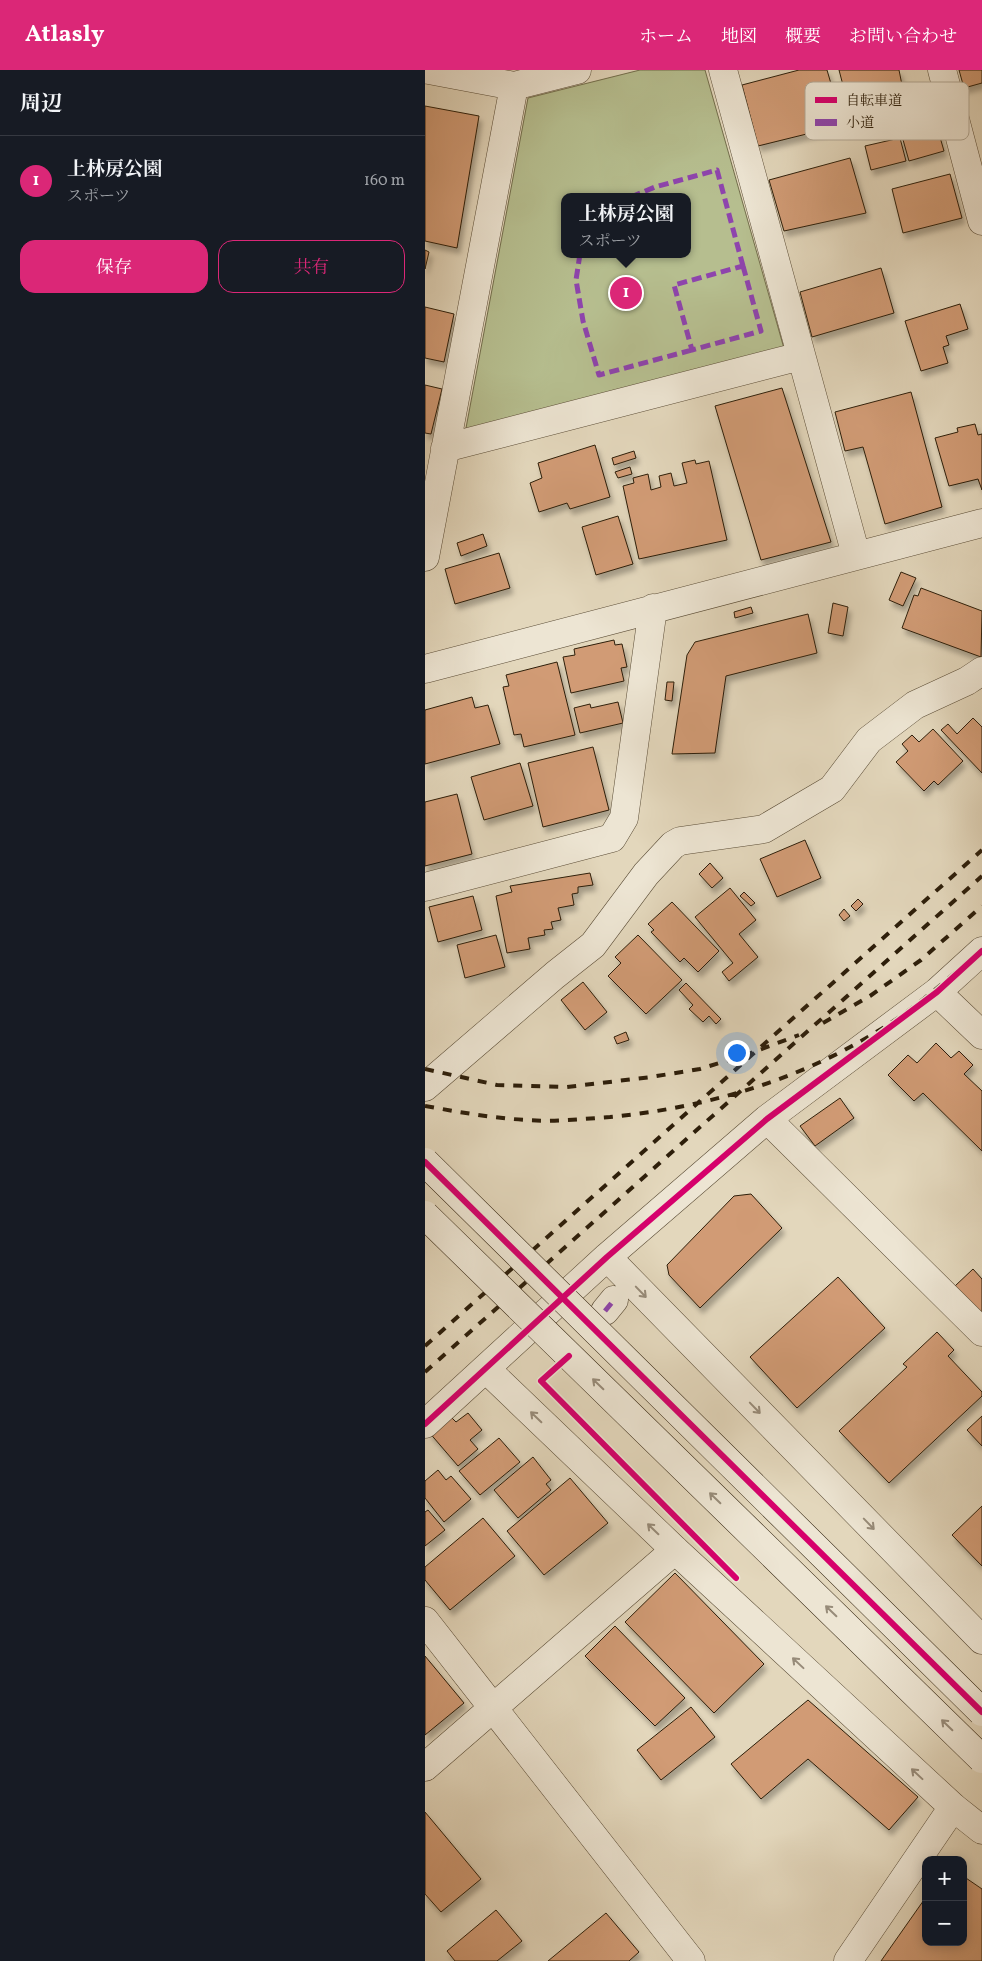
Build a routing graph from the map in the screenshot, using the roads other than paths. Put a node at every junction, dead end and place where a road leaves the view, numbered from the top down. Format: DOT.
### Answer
graph roads {
  1 [pos="429,70"];
  2 [pos="577,70"];
  3 [pos="723,70"];
  4 [pos="514,86"];
  5 [pos="961,140"];
  6 [pos="982,221"];
  7 [pos="801,356"];
  8 [pos="445,448"];
  9 [pos="982,523"];
  10 [pos="856,555"];
  11 [pos="425,557"];
  12 [pos="653,608"];
  13 [pos="425,669"];
  14 [pos="982,671"];
  15 [pos="425,887"];
  16 [pos="982,951"];
  17 [pos="937,992"];
  18 [pos="982,1035"];
  19 [pos="425,1086"];
  20 [pos="767,1120"];
  21 [pos="425,1162"];
  22 [pos="425,1215"];
  23 [pos="607,1257"];
  24 [pos="982,1332"];
  25 [pos="486,1369"];
  26 [pos="425,1424"];
  27 [pos="675,1550"];
  28 [pos="425,1621"];
  29 [pos="982,1640"];
  30 [pos="492,1709"];
  31 [pos="982,1712"];
  32 [pos="982,1759"];
  33 [pos="425,1767"];
  34 [pos="953,1807"];
  35 [pos="982,1830"];
  36 [pos="691,1961"];
  37 [pos="849,1961"];
  1 -- 4 [label="street"];
  2 -- 4 [label="street"];
  3 -- 7 [label="street"];
  4 -- 8 [label="street"];
  5 -- 6 [label="street"];
  7 -- 8 [label="street"];
  7 -- 10 [label="street"];
  8 -- 11 [label="street"];
  9 -- 10 [label="street"];
  10 -- 12 [label="street"];
  12 -- 13 [label="street"];
  12 -- 15 [label="street"];
  14 -- 19 [label="street"];
  16 -- 17 [label="street"];
  17 -- 18 [label="street"];
  17 -- 20 [label="street"];
  20 -- 23 [label="street"];
  20 -- 24 [label="street"];
  21 -- 31 [label="street, bridge"];
  32 -- 22 [label="street, one-way, bridge"];
  23 -- 25 [label="street"];
  23 -- 29 [label="street, one-way"];
  25 -- 26 [label="street"];
  27 -- 25 [label="street, one-way"];
  27 -- 30 [label="street"];
  34 -- 27 [label="street, one-way"];
  28 -- 30 [label="street"];
  30 -- 33 [label="street"];
  30 -- 36 [label="street"];
  34 -- 35 [label="street"];
  34 -- 37 [label="street"];
}
